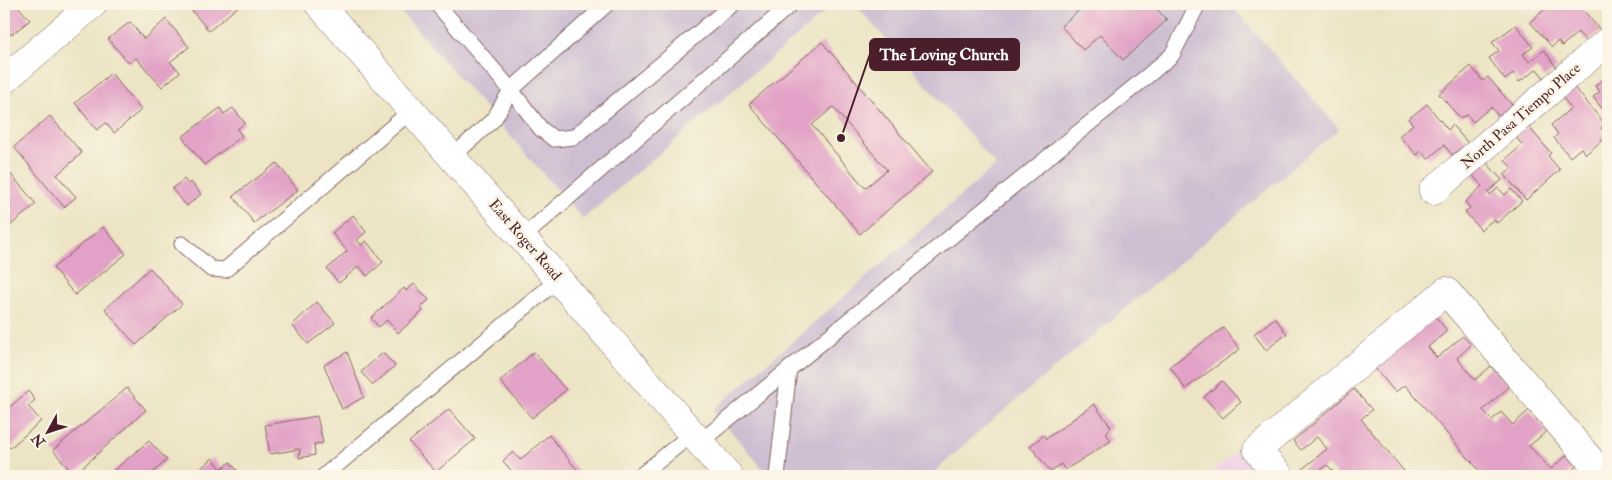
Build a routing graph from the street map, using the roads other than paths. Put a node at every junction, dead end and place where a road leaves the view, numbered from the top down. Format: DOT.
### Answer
graph roads {
  1 [pos="93,4"];
  2 [pos="319,4"];
  3 [pos="437,4"];
  4 [pos="607,4"];
  5 [pos="733,4"];
  6 [pos="791,4"];
  7 [pos="1198,4"];
  8 [pos="1608,41"];
  9 [pos="4,80"];
  10 [pos="511,90"];
  11 [pos="412,110"];
  12 [pos="452,157"];
  13 [pos="1433,191"];
  14 [pos="523,238"];
  15 [pos="182,244"];
  16 [pos="560,279"];
  17 [pos="789,369"];
  18 [pos="697,437"];
  19 [pos="324,476"];
  20 [pos="640,476"];
  21 [pos="730,476"];
  22 [pos="777,476"];
  23 [pos="1280,476"];
  24 [pos="1604,476"];
  1 -- 9 [label="street"];
  2 -- 11 [label="street, East Roger Road"];
  3 -- 10 [label="lane"];
  4 -- 10 [label="lane"];
  5 -- 10 [label="lane"];
  6 -- 14 [label="lane"];
  7 -- 17 [label="lane"];
  8 -- 13 [label="street, North Pasa Tiempo Place"];
  10 -- 12 [label="lane"];
  11 -- 12 [label="street, East Roger Road"];
  11 -- 15 [label="lane"];
  12 -- 14 [label="street, East Roger Road"];
  14 -- 16 [label="street, East Roger Road"];
  16 -- 18 [label="street, East Roger Road"];
  16 -- 19 [label="lane"];
  17 -- 18 [label="lane"];
  17 -- 22 [label="lane"];
  18 -- 20 [label="lane"];
  18 -- 21 [label="street, East Roger Road"];
  23 -- 24 [label="street"];
}
